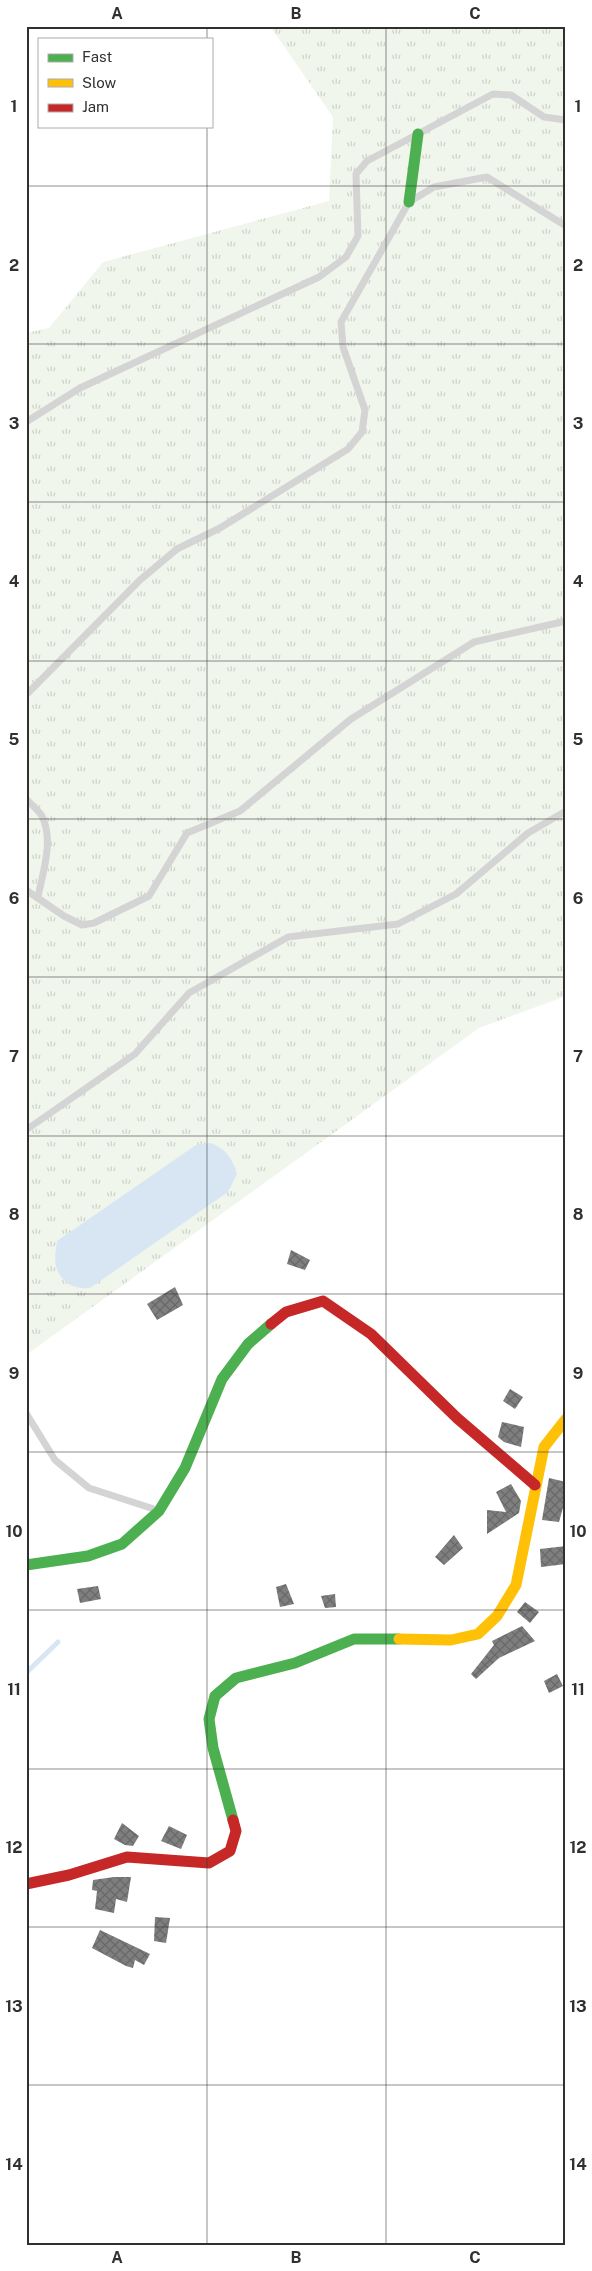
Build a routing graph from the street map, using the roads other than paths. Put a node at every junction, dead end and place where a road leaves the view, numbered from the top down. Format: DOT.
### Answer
graph roads {
  1 [pos="566,120"];
  2 [pos="418,134"];
  3 [pos="409,202"];
  4 [pos="566,226"];
  5 [pos="26,422"];
  6 [pos="566,621"];
  7 [pos="26,695"];
  8 [pos="26,799"];
  9 [pos="566,811"];
  10 [pos="26,890"];
  11 [pos="38,897"];
  12 [pos="26,1130"];
  13 [pos="26,1413"];
  14 [pos="566,1419"];
  15 [pos="535,1484"];
  16 [pos="159,1511"];
  17 [pos="26,1565"];
  18 [pos="26,1884"];
  1 -- 2 [label="lane"];
  2 -- 3 [label="street"];
  2 -- 5 [label="lane"];
  3 -- 4 [label="lane"];
  3 -- 7 [label="lane"];
  6 -- 11 [label="lane"];
  8 -- 11 [label="lane"];
  9 -- 12 [label="lane"];
  10 -- 11 [label="lane"];
  13 -- 16 [label="lane"];
  14 -- 15 [label="street"];
  15 -- 16 [label="street"];
  15 -- 18 [label="street"];
  16 -- 17 [label="street"];
}
